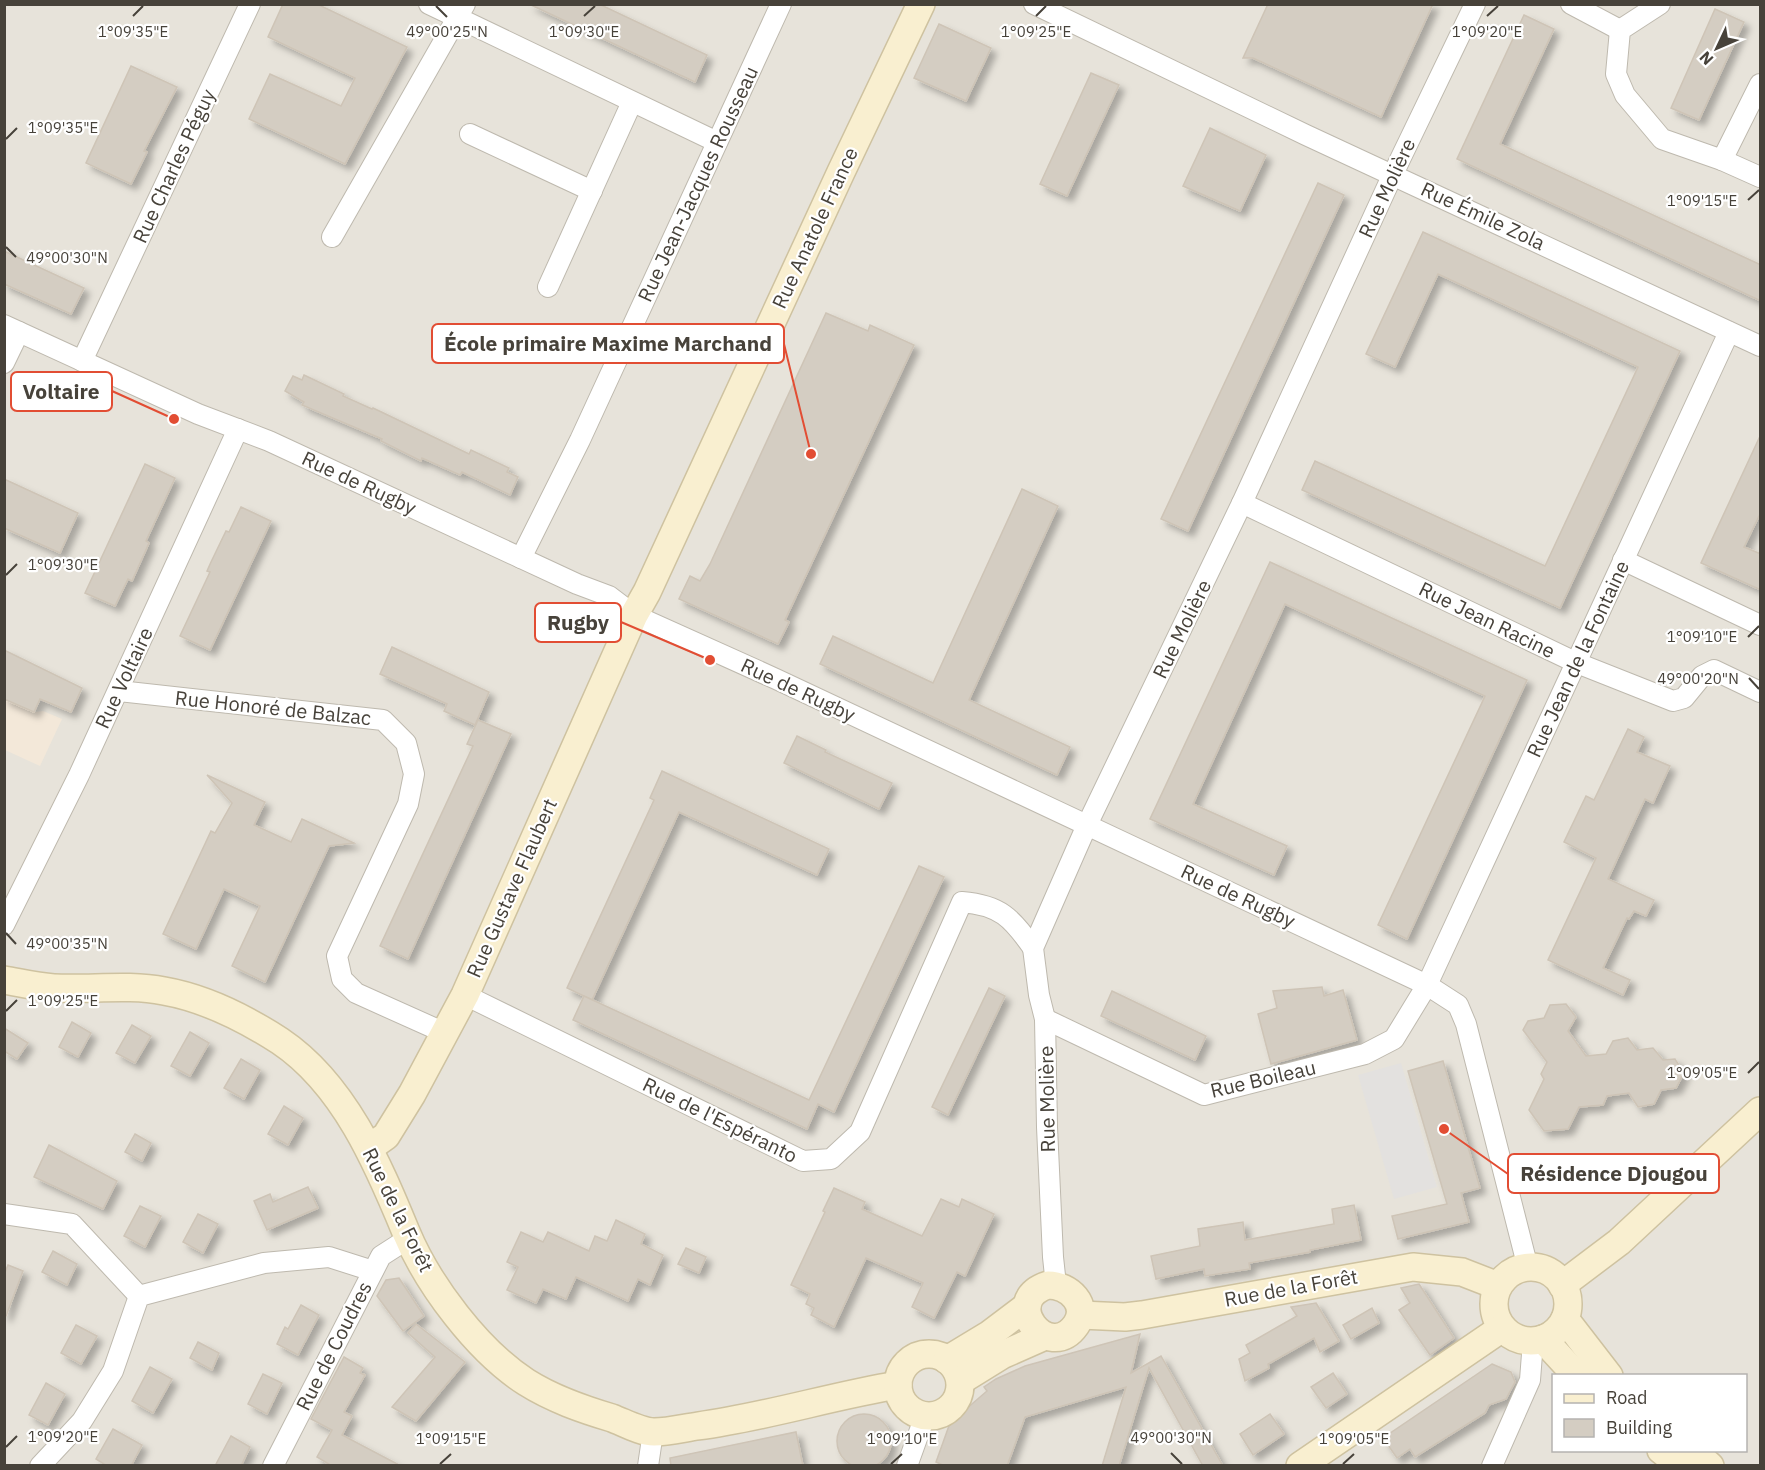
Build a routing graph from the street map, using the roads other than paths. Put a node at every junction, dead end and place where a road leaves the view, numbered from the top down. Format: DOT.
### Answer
graph roads {
  1 [pos="250,4"];
  2 [pos="429,4"];
  3 [pos="781,4"];
  4 [pos="921,4"];
  5 [pos="1034,4"];
  6 [pos="1475,4"];
  7 [pos="1571,4"];
  8 [pos="1660,4"];
  9 [pos="462,11"];
  10 [pos="1620,30"];
  11 [pos="1761,84"];
  12 [pos="632,102"];
  13 [pos="470,134"];
  14 [pos="717,142"];
  15 [pos="1722,160"];
  16 [pos="1393,174"];
  17 [pos="1761,177"];
  18 [pos="591,190"];
  19 [pos="332,237"];
  20 [pos="548,287"];
  21 [pos="12,328"];
  22 [pos="1729,332"];
  23 [pos="1761,346"];
  24 [pos="82,361"];
  25 [pos="4,363"];
  26 [pos="238,429"];
  27 [pos="1242,503"];
  28 [pos="521,558"];
  29 [pos="1623,560"];
  30 [pos="634,615"];
  31 [pos="1761,625"];
  32 [pos="1577,663"];
  33 [pos="118,691"];
  34 [pos="1761,692"];
  35 [pos="1087,825"];
  36 [pos="4,925"];
  37 [pos="1033,948"];
  38 [pos="4,980"];
  39 [pos="1427,985"];
  40 [pos="465,995"];
  41 [pos="1045,1019"];
  42 [pos="445,1033"];
  43 [pos="1761,1112"];
  44 [pos="369,1148"];
  45 [pos="4,1214"];
  46 [pos="409,1238"];
  47 [pos="1528,1268"];
  48 [pos="373,1271"];
  49 [pos="1056,1285"];
  50 [pos="1562,1285"];
  51 [pos="1498,1286"];
  52 [pos="139,1296"];
  53 [pos="1027,1306"];
  54 [pos="1081,1315"];
  55 [pos="1564,1319"];
  56 [pos="1502,1328"];
  57 [pos="1045,1336"];
  58 [pos="1538,1340"];
  59 [pos="954,1371"];
  60 [pos="1575,1374"];
  61 [pos="1607,1374"];
  62 [pos="898,1385"];
  63 [pos="925,1416"];
  64 [pos="652,1432"];
  65 [pos="1664,1452"];
  66 [pos="1694,1452"];
  67 [pos="40,1466"];
  68 [pos="273,1466"];
  69 [pos="648,1466"];
  70 [pos="907,1466"];
  71 [pos="1300,1466"];
  72 [pos="1492,1466"];
  73 [pos="1681,1466"];
  74 [pos="1710,1466"];
  1 -- 24 [label="street, Rue Charles Péguy"];
  2 -- 9 [label="street"];
  3 -- 14 [label="street, Rue Jean-Jacques Rousseau"];
  4 -- 30 [label="street, Rue Anatole France"];
  5 -- 16 [label="street, Rue Émile Zola"];
  6 -- 16 [label="street, Rue Molière"];
  7 -- 10 [label="street"];
  8 -- 10 [label="street"];
  9 -- 12 [label="street"];
  9 -- 19 [label="street"];
  10 -- 15 [label="street"];
  11 -- 15 [label="street"];
  12 -- 14 [label="street"];
  12 -- 18 [label="street"];
  13 -- 18 [label="street"];
  14 -- 28 [label="street, Rue Jean-Jacques Rousseau"];
  15 -- 17 [label="street"];
  16 -- 22 [label="street, Rue Émile Zola"];
  16 -- 27 [label="street, Rue Molière"];
  18 -- 20 [label="street"];
  21 -- 24 [label="street, Rue de Rugby"];
  21 -- 25 [label="street"];
  22 -- 23 [label="street, Rue Émile Zola"];
  22 -- 29 [label="street, Rue Jean de la Fontaine"];
  24 -- 26 [label="street, Rue de Rugby"];
  26 -- 28 [label="street, Rue de Rugby"];
  26 -- 33 [label="street, Rue Voltaire"];
  27 -- 32 [label="street, Rue Jean Racine"];
  27 -- 35 [label="street, Rue Molière"];
  28 -- 30 [label="street, Rue de Rugby"];
  29 -- 31 [label="street"];
  29 -- 32 [label="street, Rue Jean de la Fontaine"];
  30 -- 35 [label="street, Rue de Rugby"];
  30 -- 40 [label="street, Rue Gustave Flaubert"];
  32 -- 34 [label="street, Rue Jean Racine"];
  32 -- 39 [label="street, Rue Jean de la Fontaine"];
  33 -- 36 [label="street, Rue Voltaire"];
  33 -- 42 [label="street, Rue Honoré de Balzac"];
  35 -- 37 [label="street, Rue Molière"];
  35 -- 39 [label="street, Rue de Rugby"];
  37 -- 40 [label="street, Rue de l'Espéranto"];
  37 -- 41 [label="street, Rue Molière"];
  38 -- 44 [label="street, Rue de la Forêt"];
  39 -- 41 [label="street, Rue Boileau"];
  39 -- 47 [label="street, Rue de Rugby"];
  40 -- 42 [label="street, Rue Gustave Flaubert"];
  41 -- 49 [label="street, Rue Molière"];
  42 -- 44 [label="street, Rue Gustave Flaubert"];
  43 -- 50 [label="street"];
  44 -- 46 [label="street, Rue de la Forêt"];
  45 -- 52 [label="street"];
  46 -- 48 [label="street, Rue de Coudres"];
  46 -- 64 [label="street, Rue de la Forêt"];
  47 -- 50 [label="street"];
  47 -- 51 [label="street"];
  48 -- 52 [label="street"];
  48 -- 68 [label="street, Rue de Coudres"];
  49 -- 53 [label="street"];
  49 -- 54 [label="street"];
  50 -- 55 [label="street"];
  51 -- 54 [label="street, Rue de la Forêt"];
  51 -- 56 [label="street"];
  52 -- 67 [label="street"];
  53 -- 57 [label="street"];
  53 -- 59 [label="street"];
  54 -- 57 [label="street"];
  55 -- 58 [label="street"];
  55 -- 61 [label="street"];
  56 -- 58 [label="street"];
  56 -- 71 [label="street"];
  57 -- 59 [label="street"];
  58 -- 60 [label="street"];
  58 -- 72 [label="street"];
  59 -- 62 [label="street"];
  59 -- 63 [label="street"];
  62 -- 63 [label="street"];
  62 -- 64 [label="street, Rue de la Forêt"];
  63 -- 70 [label="street"];
  64 -- 69 [label="street"];
  65 -- 73 [label="street"];
  66 -- 74 [label="street"];
}
